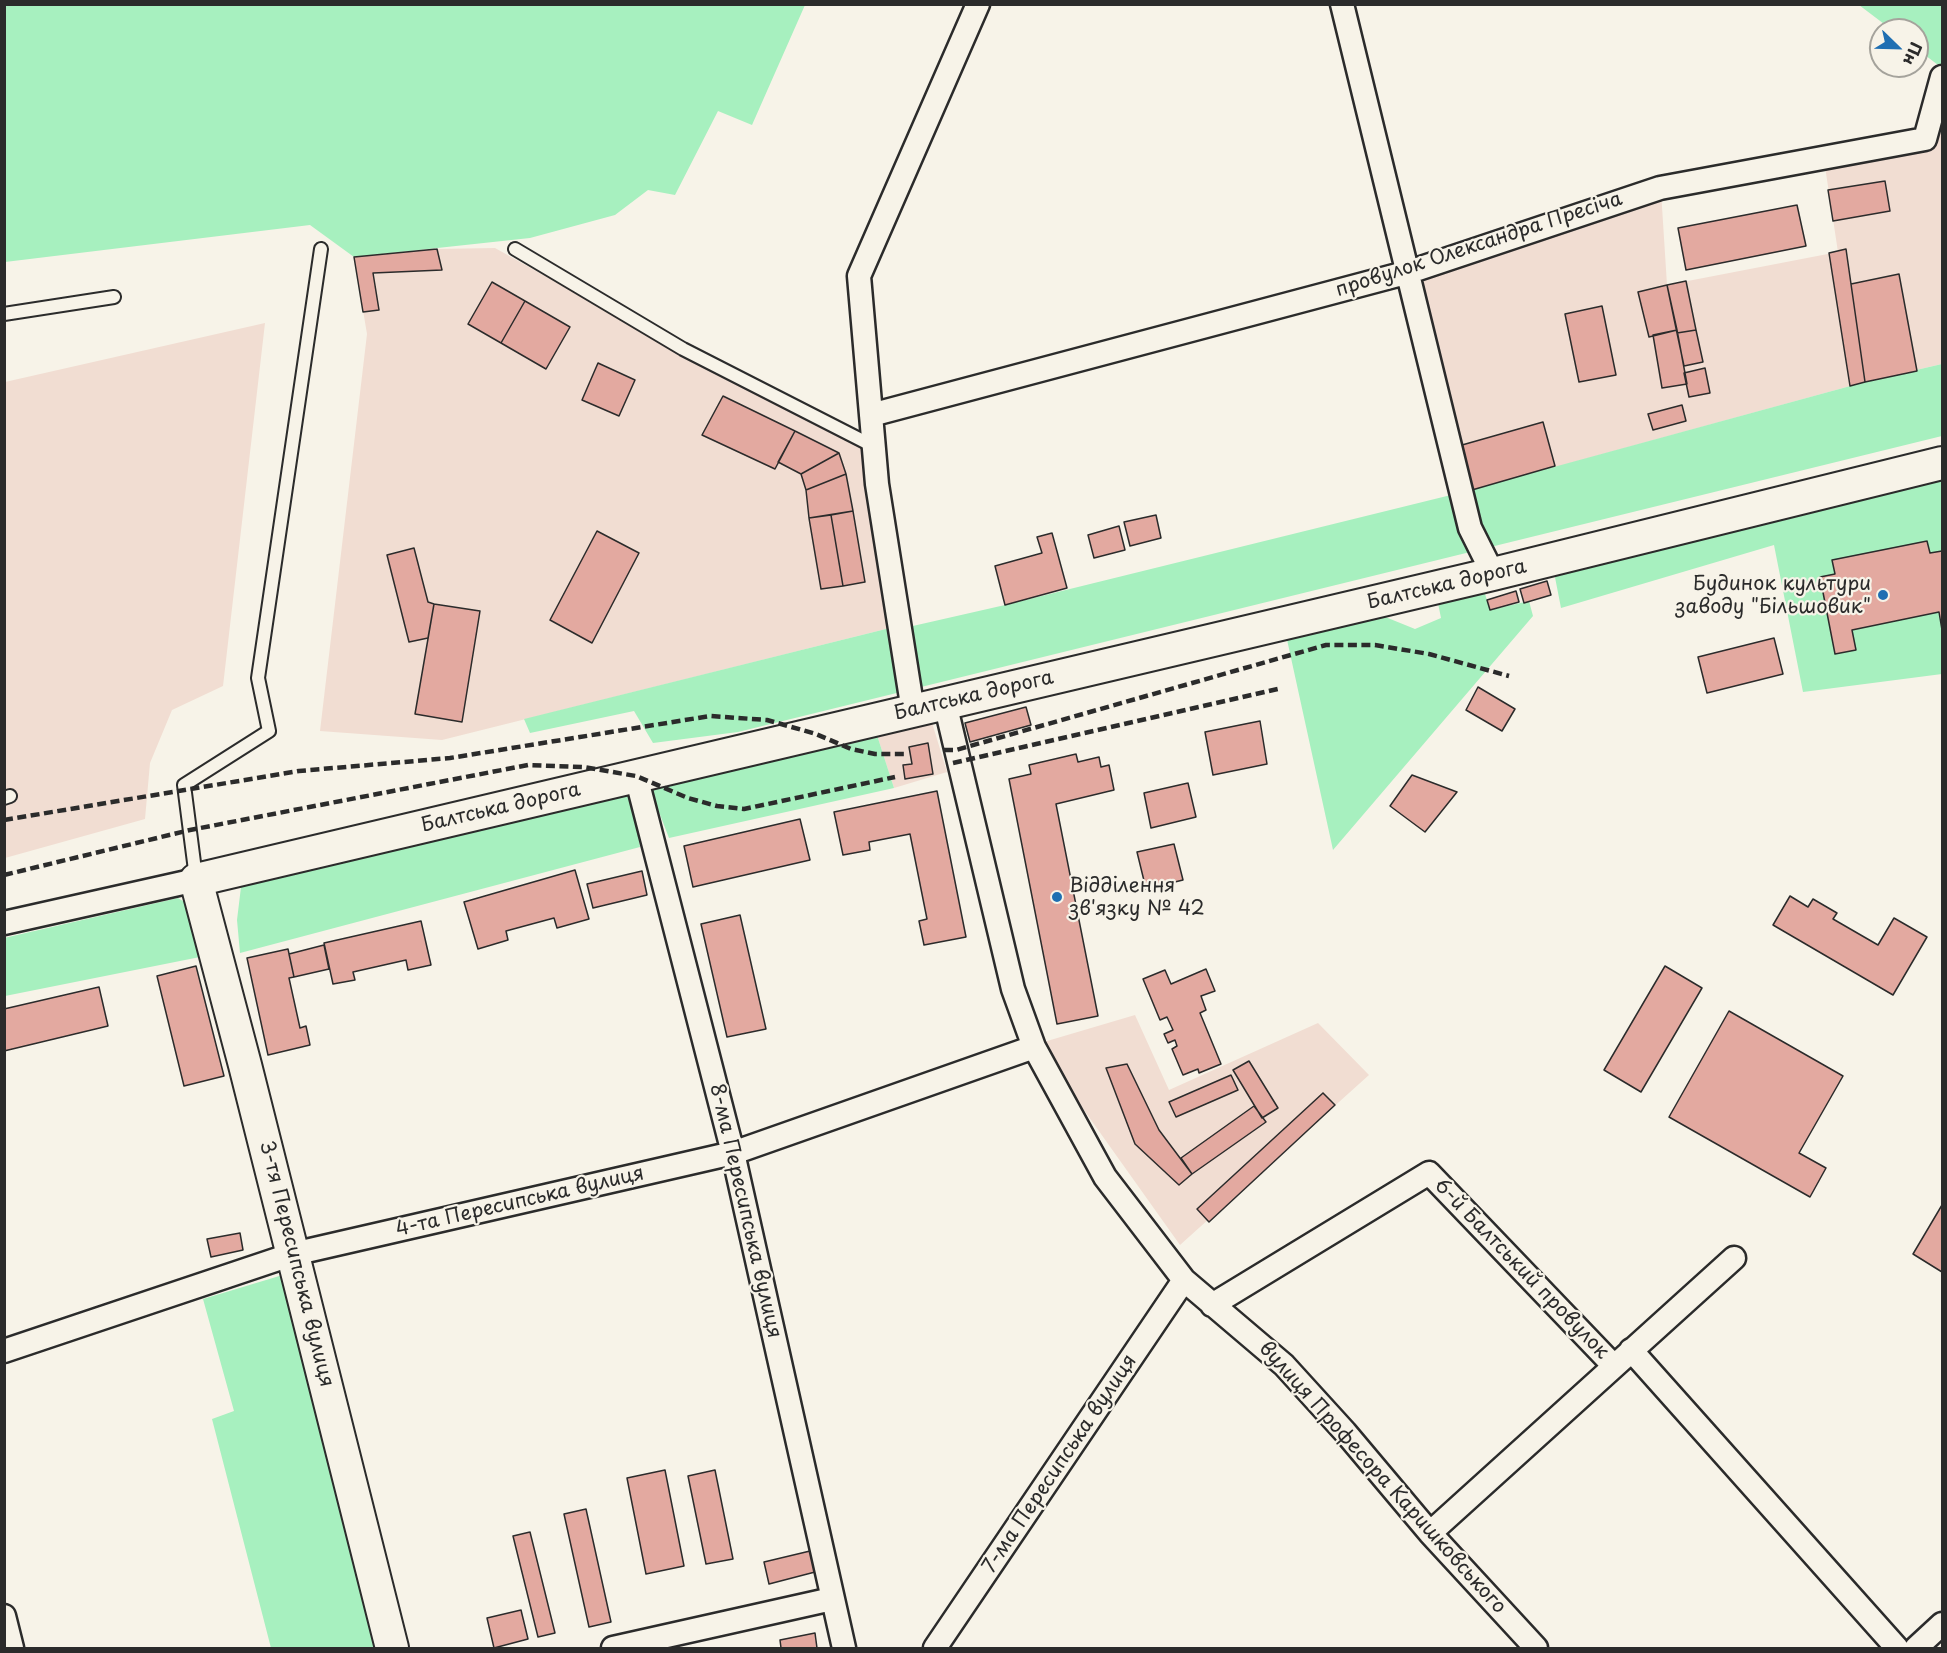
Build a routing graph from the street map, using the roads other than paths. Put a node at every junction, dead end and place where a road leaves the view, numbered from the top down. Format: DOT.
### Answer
graph roads {
  1 [pos="978,4"];
  2 [pos="1342,4"];
  3 [pos="1942,77"];
  4 [pos="321,249"];
  5 [pos="514,249"];
  6 [pos="1409,272"];
  7 [pos="114,297"];
  8 [pos="4,314"];
  9 [pos="871,415"];
  10 [pos="873,446"];
  11 [pos="1942,463"];
  12 [pos="1492,574"];
  13 [pos="945,703"];
  14 [pos="913,711"];
  15 [pos="636,776"];
  16 [pos="196,880"];
  17 [pos="4,923"];
  18 [pos="1034,1047"];
  19 [pos="733,1153"];
  20 [pos="293,1254"];
  21 [pos="1734,1258"];
  22 [pos="1184,1280"];
  23 [pos="1212,1305"];
  24 [pos="1631,1350"];
  25 [pos="4,1351"];
  26 [pos="1614,1365"];
  27 [pos="1430,1533"];
  28 [pos="832,1599"];
  29 [pos="4,1616"];
  30 [pos="1942,1624"];
  31 [pos="1525,1644"];
  32 [pos="12,1648"];
  33 [pos="392,1648"];
  34 [pos="613,1648"];
  35 [pos="844,1648"];
  36 [pos="935,1648"];
  37 [pos="1897,1648"];
  38 [pos="1916,1648"];
  1 -- 9 [label="street"];
  2 -- 6 [label="street"];
  3 -- 6 [label="street, провулок Олександра Пресіча"];
  4 -- 16 [label="lane"];
  5 -- 10 [label="lane"];
  6 -- 9 [label="street, провулок Олександра Пресіча"];
  6 -- 12 [label="street"];
  7 -- 8 [label="lane"];
  9 -- 10 [label="street"];
  10 -- 14 [label="street"];
  11 -- 12 [label="main road, Балтська дорога"];
  12 -- 13 [label="main road, Балтська дорога"];
  13 -- 14 [label="main road, Балтська дорога"];
  13 -- 18 [label="street, вулиця Професора Каришковського"];
  14 -- 15 [label="main road, Балтська дорога"];
  15 -- 16 [label="main road, Балтська дорога"];
  15 -- 19 [label="street, 8-ма Пересипська вулиця"];
  16 -- 17 [label="street, Балтська дорога"];
  16 -- 20 [label="main road, 3-тя Пересипська вулиця"];
  18 -- 19 [label="street, 4-та Пересипська вулиця"];
  18 -- 22 [label="street, вулиця Професора Каришковського"];
  19 -- 20 [label="street, 4-та Пересипська вулиця"];
  19 -- 28 [label="street, 8-ма Пересипська вулиця"];
  20 -- 25 [label="street, 4-та Пересипська вулиця"];
  20 -- 33 [label="main road, 3-тя Пересипська вулиця"];
  21 -- 24 [label="street"];
  22 -- 23 [label="street, вулиця Професора Каришковського"];
  22 -- 36 [label="street, 7-ма Пересипська вулиця"];
  23 -- 26 [label="street, 6-й Балтський провулок"];
  23 -- 27 [label="street, вулиця Професора Каришковського"];
  24 -- 26 [label="street"];
  24 -- 37 [label="street, 6-й Балтський провулок"];
  26 -- 27 [label="street"];
  27 -- 31 [label="street, вулиця Професора Каришковського"];
  28 -- 34 [label="street"];
  28 -- 35 [label="street, 8-ма Пересипська вулиця"];
  29 -- 32 [label="street"];
  30 -- 38 [label="street"];
}
